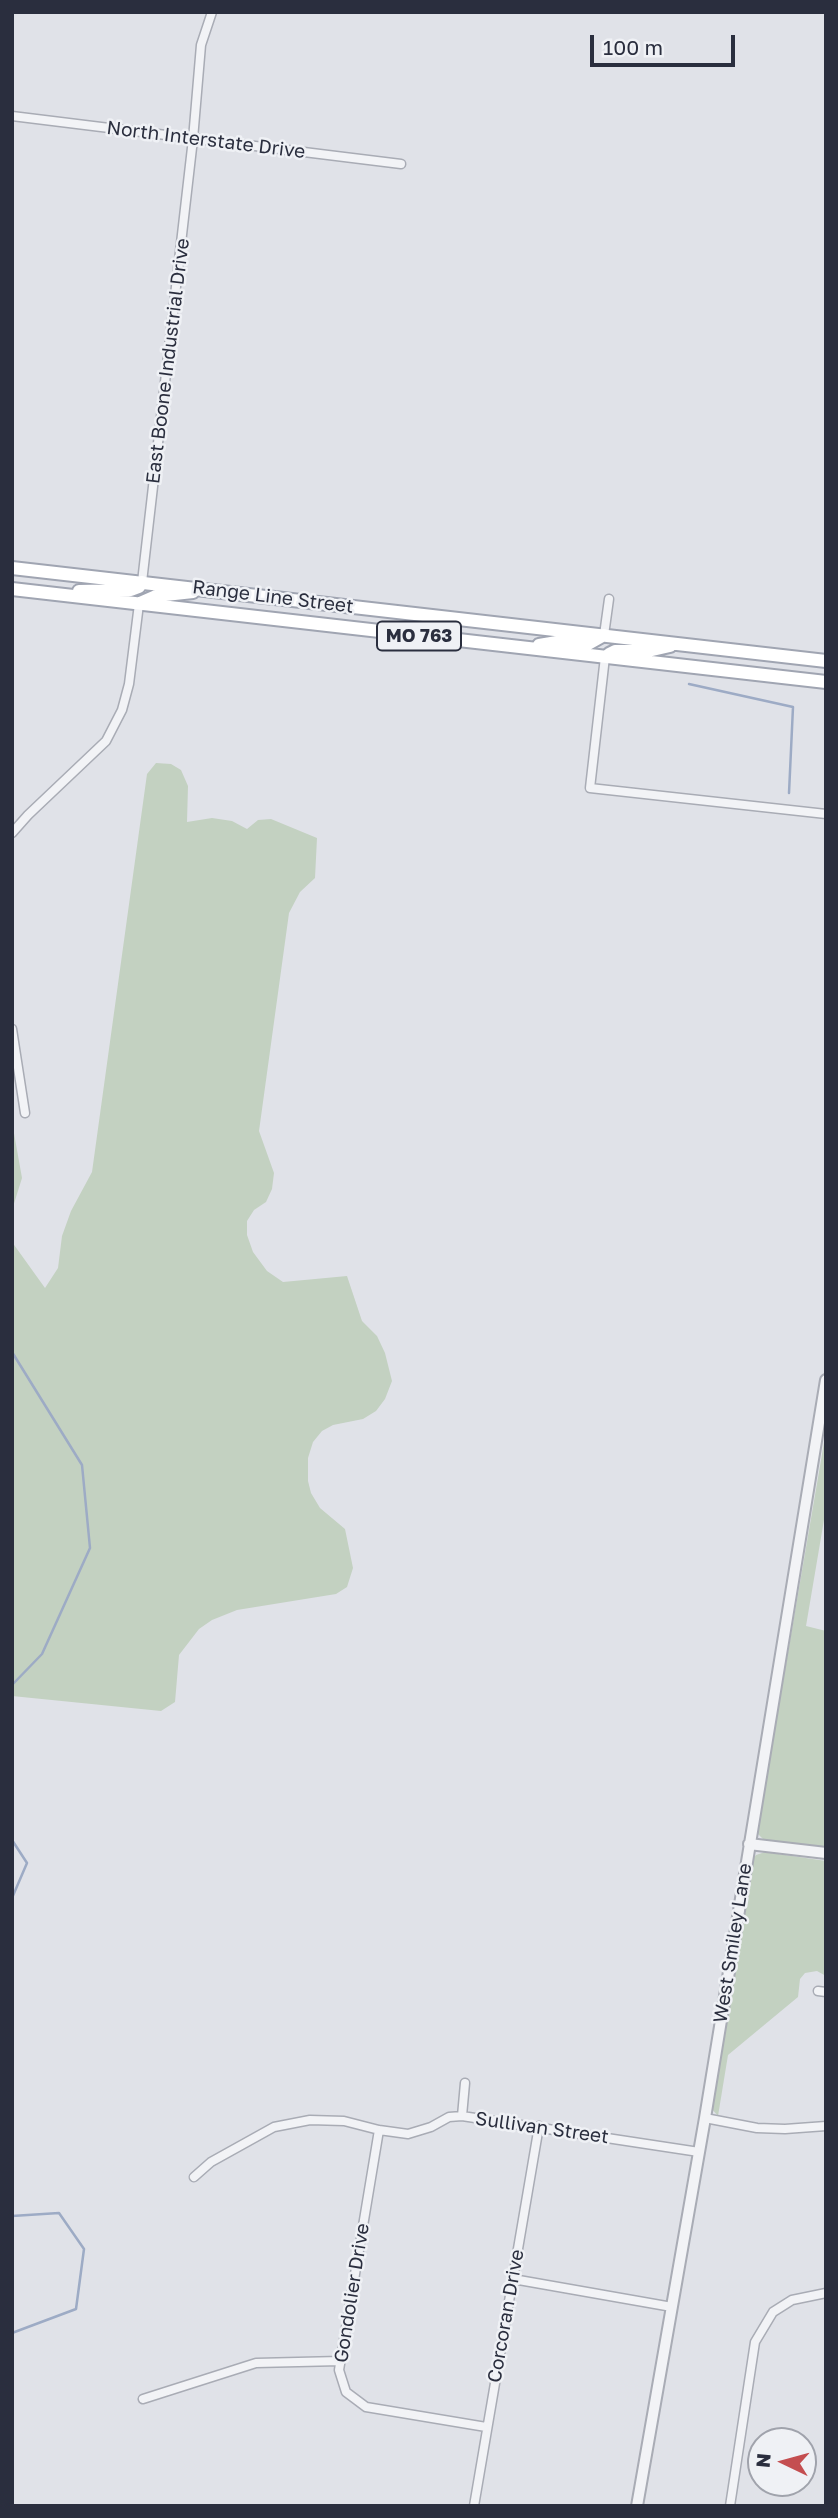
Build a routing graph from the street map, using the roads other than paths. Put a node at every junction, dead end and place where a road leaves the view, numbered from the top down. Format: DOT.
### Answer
graph roads {
  1 [pos="212,12"];
  2 [pos="12,116"];
  3 [pos="193,139"];
  4 [pos="401,164"];
  5 [pos="12,568"];
  6 [pos="142,582"];
  7 [pos="12,589"];
  8 [pos="207,590"];
  9 [pos="47,593"];
  10 [pos="609,599"];
  11 [pos="139,604"];
  12 [pos="604,635"];
  13 [pos="681,644"];
  14 [pos="518,647"];
  15 [pos="605,657"];
  16 [pos="826,661"];
  17 [pos="826,682"];
  18 [pos="826,814"];
  19 [pos="12,833"];
  20 [pos="12,1029"];
  21 [pos="26,1113"];
  22 [pos="826,1380"];
  23 [pos="749,1844"];
  24 [pos="826,1853"];
  25 [pos="465,2083"];
  26 [pos="462,2116"];
  27 [pos="705,2118"];
  28 [pos="539,2126"];
  29 [pos="826,2126"];
  30 [pos="379,2130"];
  31 [pos="699,2152"];
  32 [pos="194,2177"];
  33 [pos="513,2279"];
  34 [pos="826,2293"];
  35 [pos="672,2307"];
  36 [pos="340,2361"];
  37 [pos="144,2399"];
  38 [pos="486,2427"];
  39 [pos="474,2506"];
  40 [pos="637,2506"];
  41 [pos="730,2506"];
  1 -- 3 [label="street, East Boone Industrial Drive"];
  2 -- 3 [label="street, North Interstate Drive"];
  3 -- 4 [label="street, North Interstate Drive"];
  3 -- 6 [label="street, East Boone Industrial Drive"];
  5 -- 6 [label="main road, Range Line Street / MO 763"];
  6 -- 8 [label="main road, Range Line Street / MO 763"];
  6 -- 9 [label="main road"];
  7 -- 9 [label="main road, Range Line Street / MO 763"];
  8 -- 11 [label="main road"];
  8 -- 12 [label="main road, Range Line Street / MO 763"];
  9 -- 11 [label="main road, Range Line Street / MO 763"];
  10 -- 12 [label="street"];
  11 -- 14 [label="main road, Range Line Street / MO 763"];
  11 -- 19 [label="street"];
  12 -- 13 [label="main road, Range Line Street / MO 763"];
  12 -- 14 [label="main road"];
  13 -- 15 [label="main road"];
  13 -- 16 [label="main road, Range Line Street / MO 763"];
  14 -- 15 [label="main road, Range Line Street / MO 763"];
  15 -- 17 [label="main road, Range Line Street / MO 763"];
  15 -- 18 [label="street"];
  20 -- 21 [label="street"];
  22 -- 23 [label="street, West Smiley Lane"];
  23 -- 24 [label="street"];
  23 -- 27 [label="street, West Smiley Lane"];
  25 -- 26 [label="street"];
  26 -- 28 [label="street, Sullivan Street"];
  26 -- 30 [label="street, Sullivan Street"];
  27 -- 29 [label="street"];
  27 -- 31 [label="street, West Smiley Lane"];
  28 -- 31 [label="street, Sullivan Street"];
  28 -- 33 [label="street, Corcoran Drive"];
  30 -- 32 [label="street, Sullivan Street"];
  30 -- 36 [label="street, Gondolier Drive"];
  31 -- 35 [label="street, West Smiley Lane"];
  33 -- 35 [label="street"];
  33 -- 38 [label="street, Corcoran Drive"];
  34 -- 41 [label="street"];
  35 -- 40 [label="street, West Smiley Lane"];
  36 -- 37 [label="street"];
  36 -- 38 [label="street, Gondolier Drive"];
  38 -- 39 [label="street, Corcoran Drive"];
}
